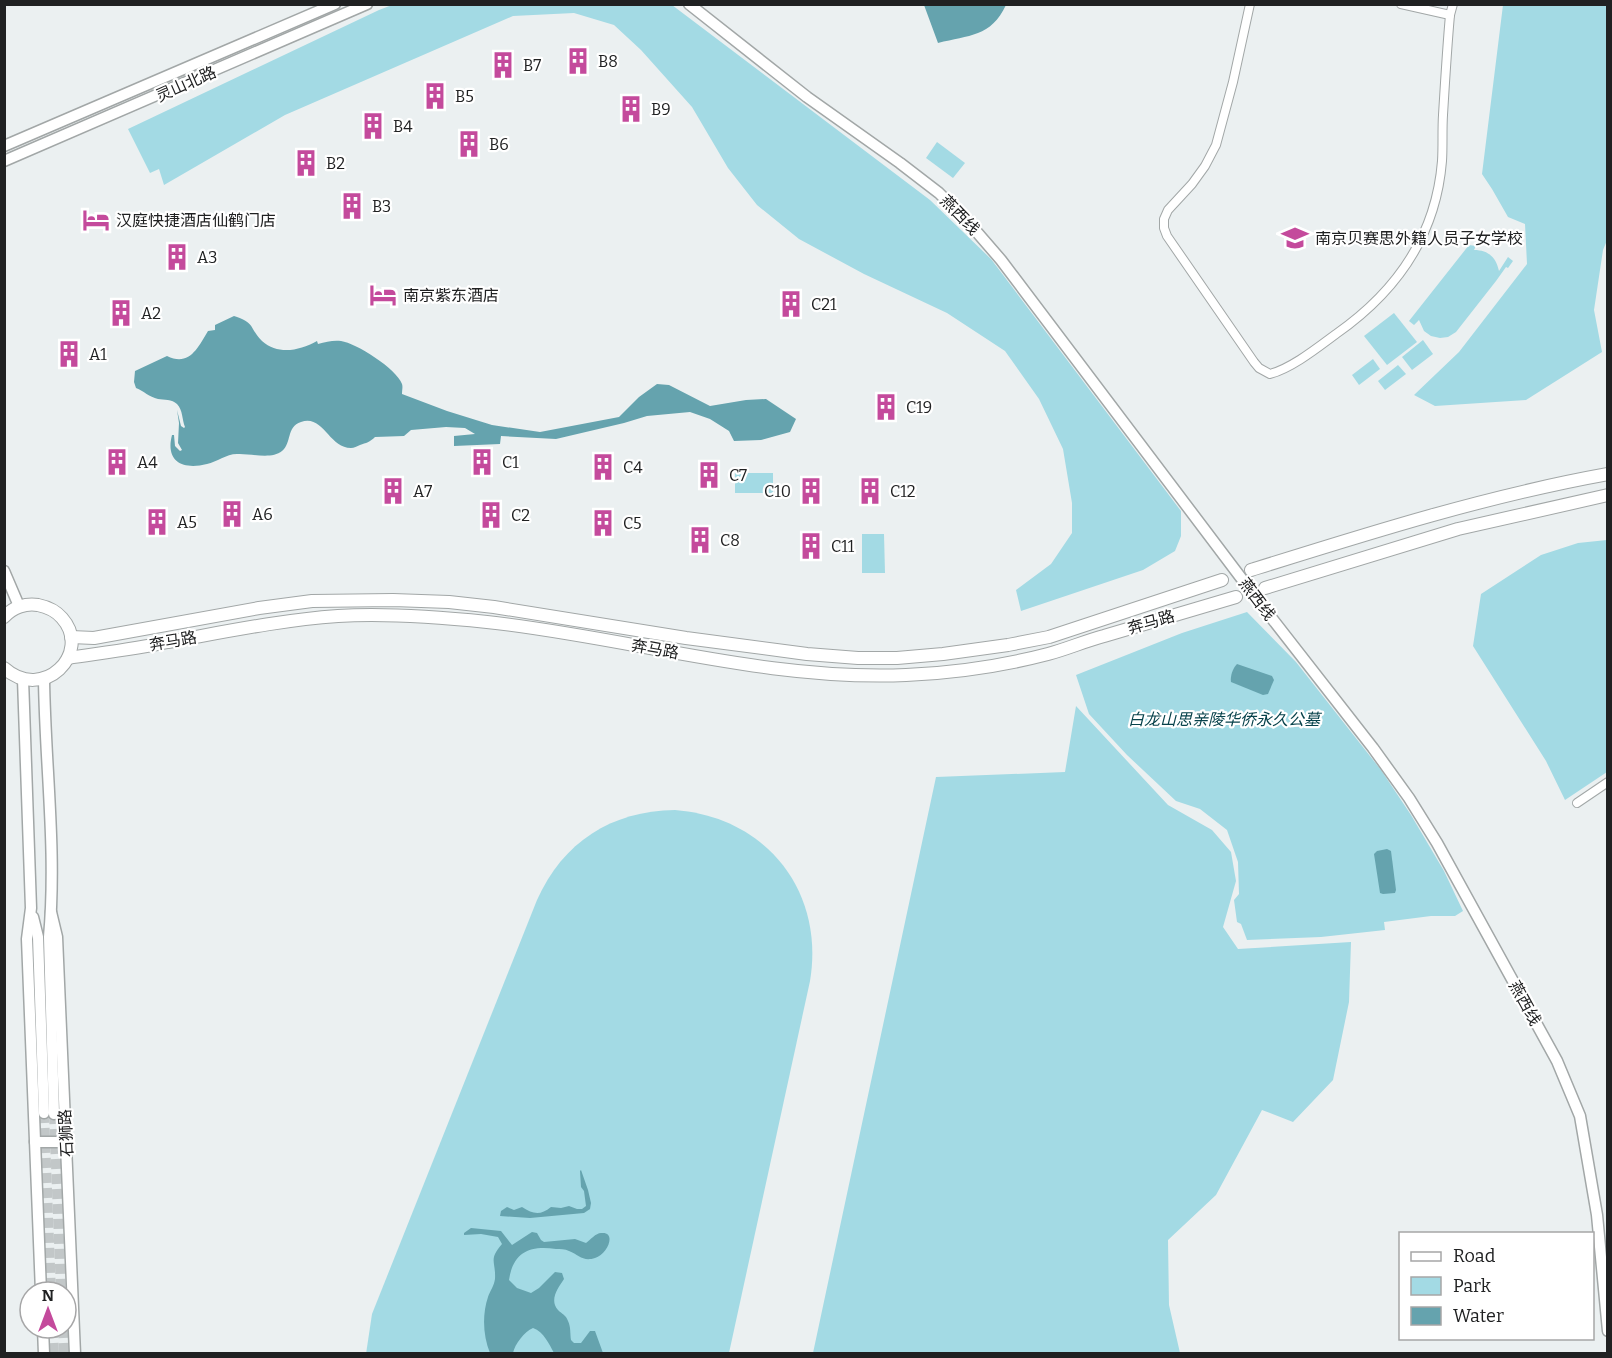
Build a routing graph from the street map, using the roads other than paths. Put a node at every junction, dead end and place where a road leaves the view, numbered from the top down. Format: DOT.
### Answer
graph roads {
  1 [pos="335,4"];
  2 [pos="367,4"];
  3 [pos="689,4"];
  4 [pos="1250,4"];
  5 [pos="1401,4"];
  6 [pos="1453,4"];
  7 [pos="1450,15"];
  8 [pos="4,146"];
  9 [pos="4,161"];
  10 [pos="1608,474"];
  11 [pos="1608,495"];
  12 [pos="1251,570"];
  13 [pos="4,571"];
  14 [pos="1222,580"];
  15 [pos="1265,588"];
  16 [pos="1236,597"];
  17 [pos="19,606"];
  18 [pos="5,614"];
  19 [pos="71,637"];
  20 [pos="68,658"];
  21 [pos="6,671"];
  22 [pos="23,679"];
  23 [pos="44,679"];
  24 [pos="1608,782"];
  25 [pos="1577,803"];
  26 [pos="32,908"];
  27 [pos="51,912"];
  28 [pos="35,1142"];
  29 [pos="67,1142"];
  30 [pos="41,1280"];
  31 [pos="1608,1331"];
  32 [pos="75,1353"];
  1 -- 8 [label="main road, 灵山北路"];
  2 -- 9 [label="main road, 灵山北路"];
  3 -- 31 [label="main road, 燕西线"];
  4 -- 7 [label="street"];
  5 -- 7 [label="street"];
  6 -- 7 [label="street"];
  10 -- 12 [label="main road"];
  11 -- 15 [label="main road"];
  13 -- 17 [label="main road"];
  14 -- 19 [label="main road, 奔马路"];
  16 -- 20 [label="main road, 奔马路"];
  17 -- 18 [label="main road"];
  17 -- 19 [label="main road"];
  19 -- 20 [label="main road"];
  20 -- 23 [label="main road"];
  21 -- 22 [label="main road"];
  22 -- 23 [label="main road"];
  22 -- 26 [label="main road, 石狮路"];
  23 -- 27 [label="main road, 石狮路"];
  24 -- 25 [label="street"];
  26 -- 27 [label="main road, 石狮路"];
  26 -- 28 [label="main road, 石狮路"];
  27 -- 29 [label="main road, 石狮路"];
  28 -- 29 [label="main road"];
  28 -- 30 [label="main road, 石狮路"];
  29 -- 32 [label="main road, 石狮路"];
}
